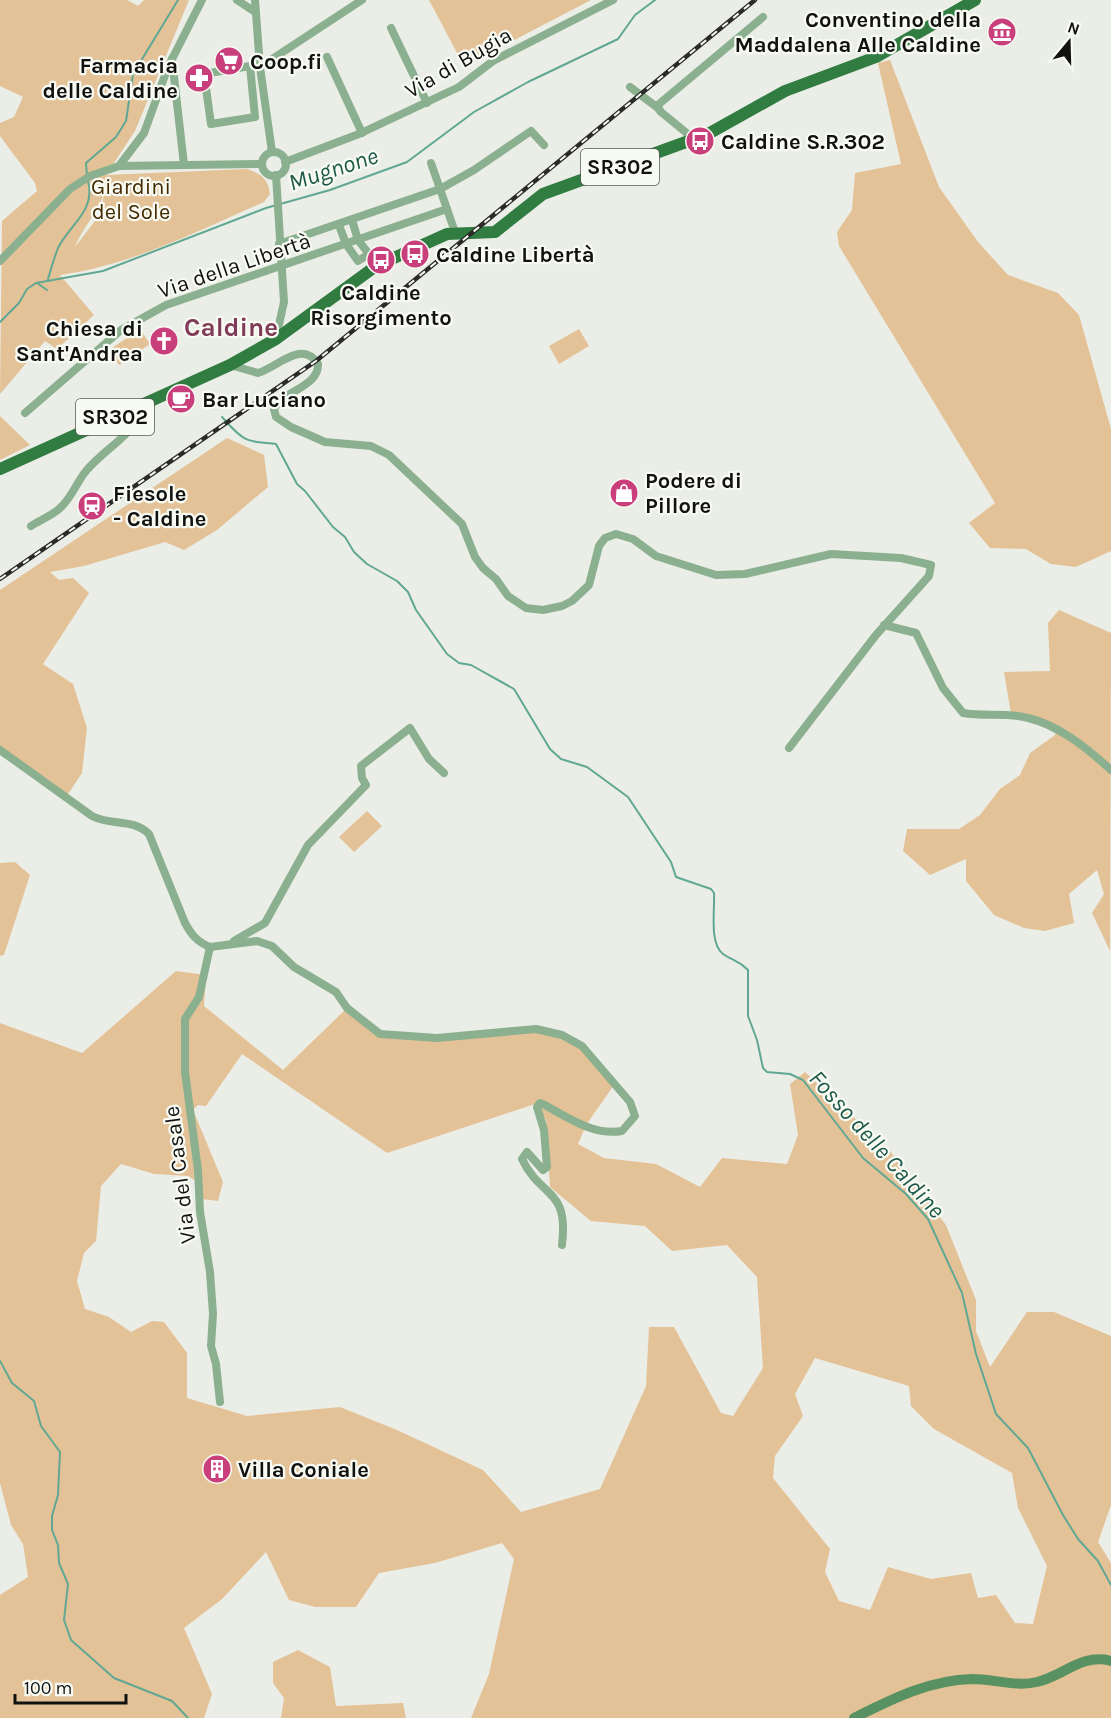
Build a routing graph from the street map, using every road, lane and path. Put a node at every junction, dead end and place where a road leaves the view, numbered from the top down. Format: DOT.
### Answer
graph roads {
  1 [pos="202,0"];
  2 [pos="237,0"];
  3 [pos="255,0"];
  4 [pos="362,0"];
  5 [pos="613,0"];
  6 [pos="975,0"];
  7 [pos="255,12"];
  8 [pos="762,17"];
  9 [pos="391,28"];
  10 [pos="172,57"];
  11 [pos="327,57"];
  12 [pos="260,67"];
  13 [pos="204,74"];
  14 [pos="630,87"];
  15 [pos="427,103"];
  16 [pos="658,108"];
  17 [pos="362,133"];
  18 [pos="694,139"];
  19 [pos="544,145"];
  20 [pos="272,152"];
  21 [pos="285,162"];
  22 [pos="431,163"];
  23 [pos="262,164"];
  24 [pos="184,165"];
  25 [pos="119,166"];
  26 [pos="276,175"];
  27 [pos="440,189"];
  28 [pos="447,209"];
  29 [pos="352,220"];
  30 [pos="339,225"];
  31 [pos="455,232"];
  32 [pos="358,240"];
  33 [pos="279,244"];
  34 [pos="346,244"];
  35 [pos="0,261"];
  36 [pos="282,267"];
  37 [pos="276,339"];
  38 [pos="230,366"];
  39 [pos="144,405"];
  40 [pos="25,413"];
  41 [pos="0,470"];
  42 [pos="31,526"];
  43 [pos="884,625"];
  44 [pos="789,748"];
  45 [pos="0,750"];
  46 [pos="1111,770"];
  47 [pos="444,773"];
  48 [pos="230,943"];
  49 [pos="210,947"];
  50 [pos="562,1245"];
  51 [pos="220,1402"];
  52 [pos="1111,1661"];
  53 [pos="854,1718"];
  1 -- 10 [label="street"];
  2 -- 7 [label="street"];
  3 -- 7 [label="street"];
  4 -- 12 [label="street"];
  5 -- 15 [label="street, Via di Bugia"];
  6 -- 18 [label="main road, SR302"];
  7 -- 12 [label="street"];
  8 -- 16 [label="street"];
  9 -- 15 [label="street"];
  10 -- 24 [label="street"];
  10 -- 25 [label="street"];
  11 -- 17 [label="street"];
  12 -- 20 [label="street"];
  13 -- 13 [label="street"];
  14 -- 16 [label="street"];
  15 -- 17 [label="street, Via di Bugia"];
  16 -- 18 [label="street"];
  17 -- 21 [label="street, Via di Bugia"];
  18 -- 31 [label="main road, SR302"];
  19 -- 27 [label="street"];
  20 -- 21 [label="street"];
  20 -- 23 [label="street"];
  21 -- 26 [label="street"];
  22 -- 27 [label="street"];
  23 -- 24 [label="street"];
  23 -- 26 [label="street"];
  24 -- 25 [label="street"];
  25 -- 35 [label="street"];
  26 -- 33 [label="street"];
  27 -- 28 [label="street"];
  27 -- 29 [label="street"];
  28 -- 31 [label="street"];
  28 -- 32 [label="street, Via della Libertà"];
  29 -- 30 [label="street"];
  29 -- 32 [label="street"];
  30 -- 33 [label="street"];
  30 -- 34 [label="street"];
  31 -- 37 [label="main road, SR302"];
  32 -- 34 [label="street, Via della Libertà"];
  32 -- 34 [label="street"];
  33 -- 36 [label="street"];
  34 -- 36 [label="street, Via della Libertà"];
  36 -- 37 [label="street"];
  36 -- 40 [label="street, Via della Libertà"];
  37 -- 38 [label="main road, SR302"];
  38 -- 39 [label="main road, SR302"];
  38 -- 43 [label="street"];
  39 -- 41 [label="main road, SR302"];
  39 -- 42 [label="street"];
  43 -- 44 [label="street"];
  43 -- 46 [label="street"];
  45 -- 49 [label="street"];
  47 -- 48 [label="street"];
  48 -- 49 [label="street"];
  48 -- 50 [label="street"];
  49 -- 51 [label="street, Via del Casale"];
  52 -- 53 [label="main road"];
}
